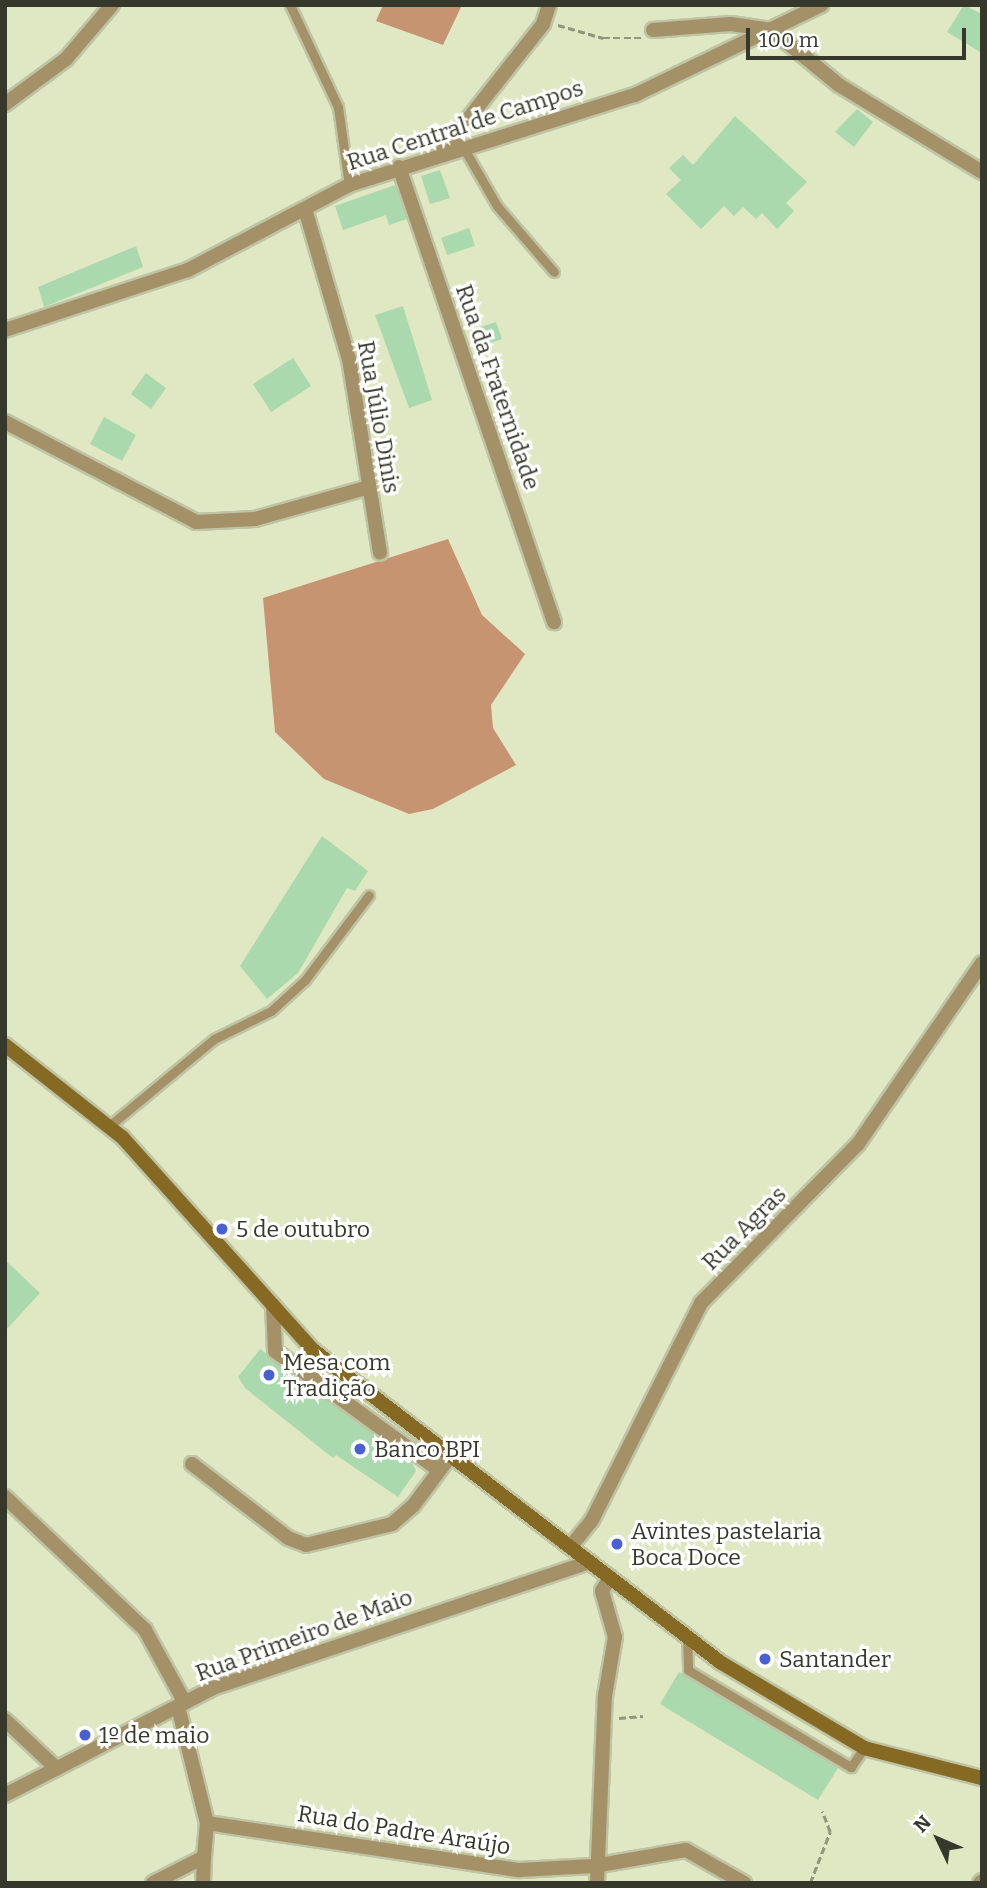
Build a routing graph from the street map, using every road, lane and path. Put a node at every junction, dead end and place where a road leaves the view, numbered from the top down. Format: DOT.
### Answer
graph roads {
  1 [pos="113,5"];
  2 [pos="290,5"];
  3 [pos="821,5"];
  4 [pos="548,10"];
  5 [pos="653,30"];
  6 [pos="772,30"];
  7 [pos="5,104"];
  8 [pos="455,132"];
  9 [pos="465,145"];
  10 [pos="442,152"];
  11 [pos="399,167"];
  12 [pos="982,172"];
  13 [pos="349,185"];
  14 [pos="305,209"];
  15 [pos="554,272"];
  16 [pos="5,330"];
  17 [pos="5,422"];
  18 [pos="366,488"];
  19 [pos="380,553"];
  20 [pos="554,622"];
  21 [pos="369,895"];
  22 [pos="981,966"];
  23 [pos="5,1045"];
  24 [pos="108,1127"];
  25 [pos="273,1306"];
  26 [pos="451,1454"];
  27 [pos="192,1464"];
  28 [pos="439,1471"];
  29 [pos="5,1497"];
  30 [pos="571,1546"];
  31 [pos="590,1562"];
  32 [pos="610,1577"];
  33 [pos="687,1637"];
  34 [pos="181,1705"];
  35 [pos="643,1716"];
  36 [pos="604,1718"];
  37 [pos="5,1720"];
  38 [pos="864,1748"];
  39 [pos="57,1769"];
  40 [pos="982,1779"];
  41 [pos="5,1796"];
  42 [pos="822,1811"];
  43 [pos="207,1823"];
  44 [pos="204,1857"];
  45 [pos="594,1866"];
  46 [pos="153,1883"];
  47 [pos="203,1883"];
  48 [pos="597,1883"];
  49 [pos="744,1883"];
  50 [pos="810,1883"];
  1 -- 7 [label="street"];
  2 -- 13 [label="lane"];
  3 -- 6 [label="street, Rua Central de Campos"];
  4 -- 5 [label="path"];
  4 -- 8 [label="street"];
  5 -- 6 [label="street"];
  6 -- 9 [label="street, Rua Central de Campos"];
  6 -- 12 [label="street"];
  8 -- 9 [label="lane"];
  8 -- 10 [label="street"];
  9 -- 10 [label="street, Rua Central de Campos"];
  9 -- 15 [label="lane"];
  10 -- 11 [label="street, Rua Central de Campos"];
  11 -- 13 [label="street, Rua Central de Campos"];
  11 -- 20 [label="street, Rua da Fraternidade"];
  13 -- 14 [label="street, Rua Central de Campos"];
  14 -- 16 [label="street, Rua Central de Campos"];
  14 -- 18 [label="street, Rua Júlio Dinis"];
  17 -- 18 [label="street"];
  18 -- 19 [label="street, Rua Júlio Dinis"];
  21 -- 24 [label="lane"];
  22 -- 30 [label="street, Rua Agras"];
  23 -- 24 [label="street"];
  24 -- 25 [label="street"];
  25 -- 26 [label="street"];
  25 -- 28 [label="street"];
  26 -- 28 [label="street"];
  26 -- 30 [label="street"];
  27 -- 28 [label="street"];
  29 -- 34 [label="street"];
  30 -- 31 [label="street"];
  31 -- 32 [label="street"];
  31 -- 34 [label="street, Rua Primeiro de Maio"];
  32 -- 33 [label="street"];
  32 -- 36 [label="street"];
  33 -- 38 [label="street"];
  33 -- 38 [label="lane"];
  34 -- 39 [label="street, Rua Primeiro de Maio"];
  34 -- 43 [label="street"];
  35 -- 36 [label="path"];
  36 -- 45 [label="street"];
  37 -- 39 [label="street"];
  38 -- 40 [label="street"];
  39 -- 41 [label="street, Rua Primeiro de Maio"];
  42 -- 50 [label="path"];
  43 -- 44 [label="street"];
  43 -- 45 [label="street, Rua do Padre Araújo"];
  44 -- 46 [label="street"];
  44 -- 47 [label="street"];
  45 -- 48 [label="street"];
  45 -- 49 [label="street, Rua do Padre Araújo"];
}
